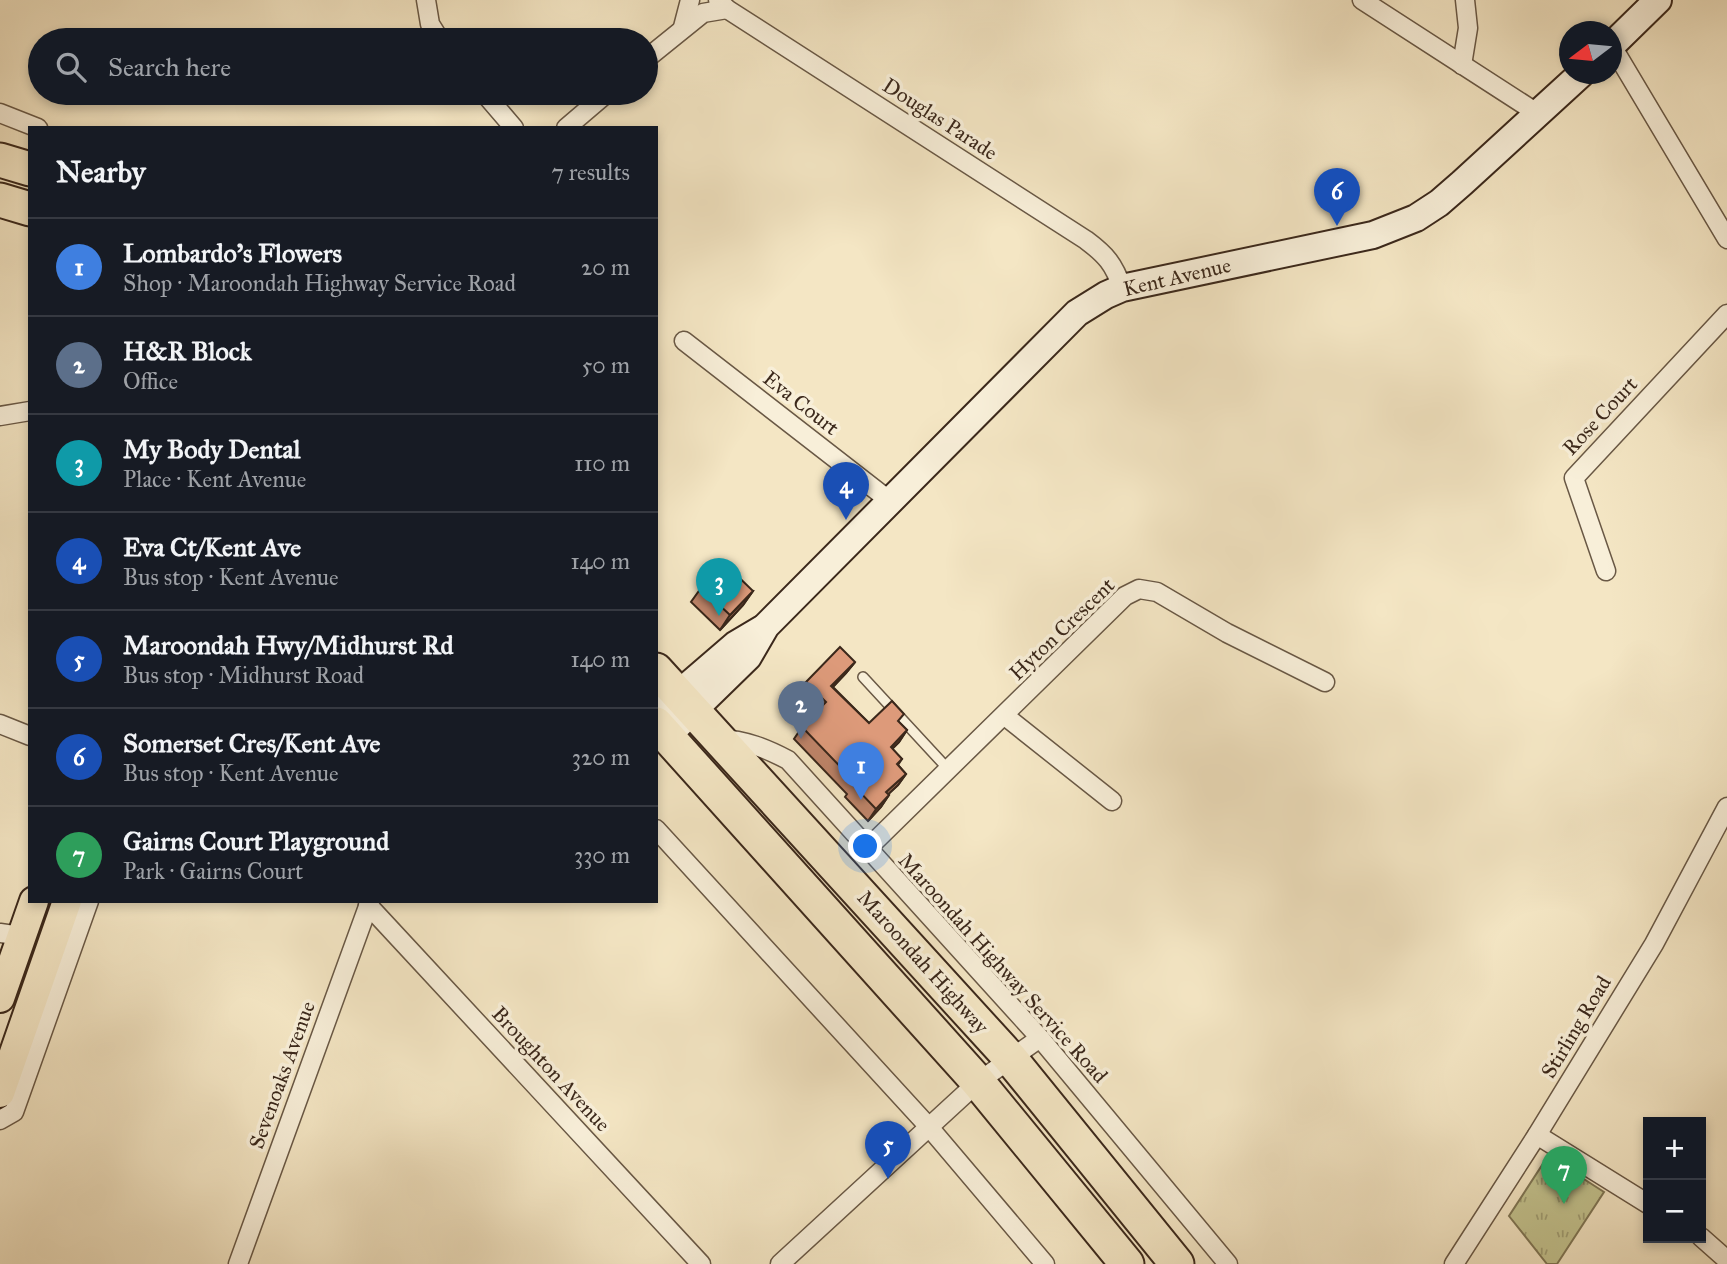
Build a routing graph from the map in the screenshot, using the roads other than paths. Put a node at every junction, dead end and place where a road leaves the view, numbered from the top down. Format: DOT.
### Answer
graph roads {
  1 [pos="426,0"];
  2 [pos="690,0"];
  3 [pos="1362,0"];
  4 [pos="1465,0"];
  5 [pos="723,5"];
  6 [pos="1645,5"];
  7 [pos="683,27"];
  8 [pos="433,28"];
  9 [pos="1622,33"];
  10 [pos="658,49"];
  11 [pos="1622,62"];
  12 [pos="1462,65"];
  13 [pos="1570,84"];
  14 [pos="494,105"];
  15 [pos="593,105"];
  16 [pos="0,113"];
  17 [pos="1537,113"];
  18 [pos="32,126"];
  19 [pos="512,126"];
  20 [pos="568,126"];
  21 [pos="0,160"];
  22 [pos="28,168"];
  23 [pos="1727,239"];
  24 [pos="1122,288"];
  25 [pos="1727,314"];
  26 [pos="684,341"];
  27 [pos="28,411"];
  28 [pos="0,415"];
  29 [pos="890,501"];
  30 [pos="1606,571"];
  31 [pos="863,677"];
  32 [pos="1325,682"];
  33 [pos="668,708"];
  34 [pos="1004,716"];
  35 [pos="0,724"];
  36 [pos="28,735"];
  37 [pos="720,739"];
  38 [pos="948,769"];
  39 [pos="1112,801"];
  40 [pos="1727,807"];
  41 [pos="658,831"];
  42 [pos="867,849"];
  43 [pos="33,903"];
  44 [pos="66,903"];
  45 [pos="88,903"];
  46 [pos="369,903"];
  47 [pos="11,935"];
  48 [pos="0,998"];
  49 [pos="1040,1038"];
  50 [pos="1010,1058"];
  51 [pos="978,1082"];
  52 [pos="5,1108"];
  53 [pos="929,1127"];
  54 [pos="1537,1135"];
  55 [pos="1643,1201"];
  56 [pos="1706,1241"];
  57 [pos="1727,1260"];
  58 [pos="238,1264"];
  59 [pos="701,1264"];
  60 [pos="780,1264"];
  61 [pos="1045,1264"];
  62 [pos="1127,1264"];
  63 [pos="1177,1264"];
  64 [pos="1227,1264"];
  65 [pos="1454,1264"];
  1 -- 8 [label="street"];
  2 -- 7 [label="street"];
  3 -- 12 [label="street"];
  4 -- 12 [label="street"];
  5 -- 7 [label="street"];
  5 -- 24 [label="street, Douglas Parade"];
  6 -- 9 [label="main road"];
  7 -- 10 [label="street"];
  11 -- 23 [label="street"];
  12 -- 17 [label="street"];
  13 -- 17 [label="main road, Kent Avenue"];
  14 -- 19 [label="street"];
  15 -- 20 [label="street"];
  16 -- 18 [label="street"];
  17 -- 24 [label="main road, Kent Avenue"];
  21 -- 22 [label="highway"];
  24 -- 29 [label="main road, Kent Avenue"];
  25 -- 30 [label="street, Rose Court"];
  26 -- 29 [label="street, Eva Court"];
  27 -- 28 [label="street"];
  29 -- 33 [label="main road, Kent Avenue"];
  31 -- 38 [label="lane"];
  32 -- 34 [label="street, Hyton Crescent"];
  33 -- 37 [label="highway, Maroondah Highway"];
  33 -- 51 [label="highway, Maroondah Highway"];
  34 -- 38 [label="street, Hyton Crescent"];
  34 -- 39 [label="street"];
  35 -- 36 [label="street"];
  37 -- 42 [label="street, Maroondah Highway Service Road"];
  37 -- 50 [label="highway, Maroondah Highway"];
  38 -- 42 [label="street, Hyton Crescent"];
  40 -- 54 [label="street, Stirling Road"];
  41 -- 53 [label="street"];
  42 -- 49 [label="street, Maroondah Highway Service Road"];
  43 -- 47 [label="main road"];
  44 -- 52 [label="main road"];
  45 -- 52 [label="street"];
  46 -- 58 [label="street, Sevenoaks Avenue"];
  46 -- 59 [label="street, Broughton Avenue"];
  47 -- 48 [label="main road"];
  49 -- 50 [label="street"];
  49 -- 64 [label="street, Maroondah Highway Service Road"];
  50 -- 51 [label="street"];
  50 -- 63 [label="highway, Maroondah Highway"];
  51 -- 53 [label="street"];
  51 -- 62 [label="highway, Maroondah Highway"];
  53 -- 60 [label="street"];
  53 -- 61 [label="street"];
  54 -- 55 [label="street"];
  54 -- 65 [label="street, Stirling Road"];
  56 -- 57 [label="street"];
}
